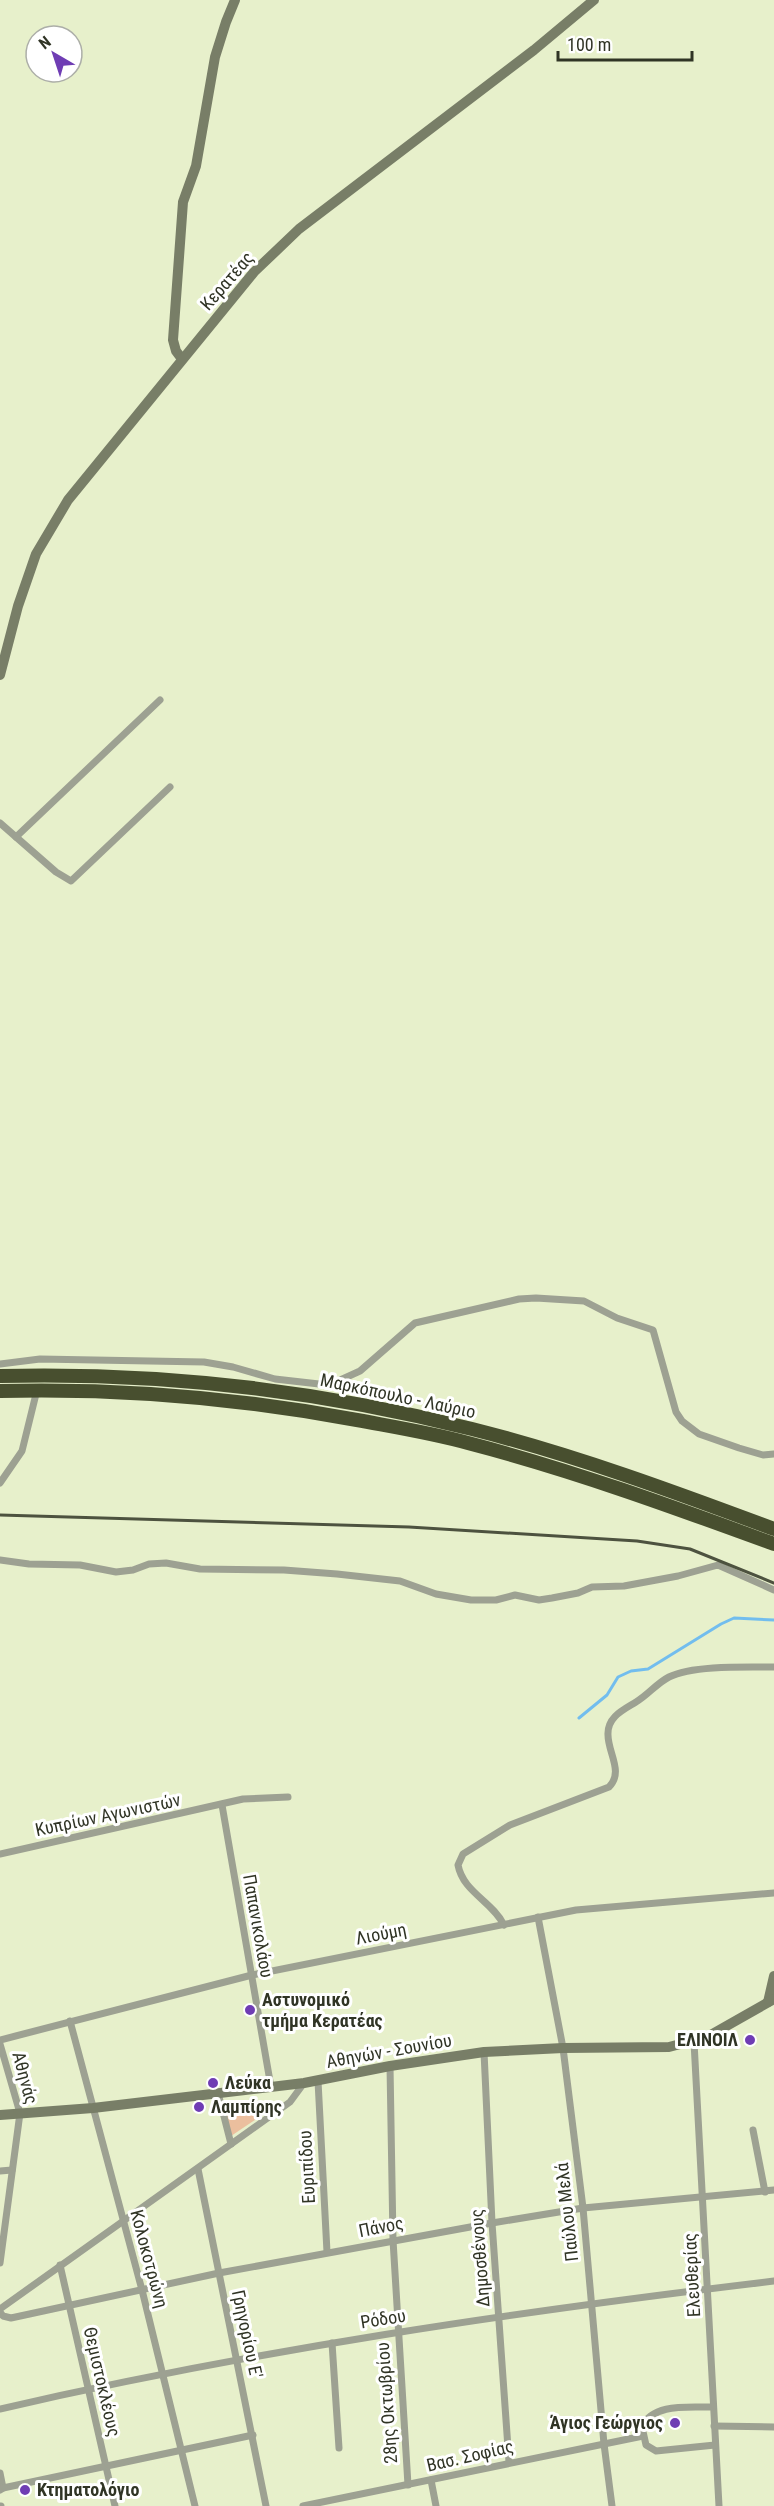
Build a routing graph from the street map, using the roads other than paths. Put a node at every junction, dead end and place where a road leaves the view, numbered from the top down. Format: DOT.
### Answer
graph roads {
  1 [pos="235,0"];
  2 [pos="594,0"];
  3 [pos="182,359"];
  4 [pos="0,675"];
  5 [pos="160,700"];
  6 [pos="170,787"];
  7 [pos="0,823"];
  8 [pos="16,837"];
  9 [pos="0,1364"];
  10 [pos="0,1376"];
  11 [pos="37,1390"];
  12 [pos="0,1391"];
  13 [pos="774,1454"];
  14 [pos="0,1483"];
  15 [pos="774,1529"];
  16 [pos="774,1544"];
  17 [pos="0,1560"];
  18 [pos="774,1590"];
  19 [pos="774,1667"];
  20 [pos="288,1797"];
  21 [pos="222,1805"];
  22 [pos="0,1854"];
  23 [pos="774,1893"];
  24 [pos="538,1917"];
  25 [pos="504,1925"];
  26 [pos="252,1975"];
  27 [pos="774,1976"];
  28 [pos="771,2000"];
  29 [pos="70,2021"];
  30 [pos="0,2042"];
  31 [pos="694,2042"];
  32 [pos="563,2048"];
  33 [pos="484,2052"];
  34 [pos="390,2066"];
  35 [pos="318,2081"];
  36 [pos="304,2083"];
  37 [pos="271,2087"];
  38 [pos="218,2093"];
  39 [pos="93,2108"];
  40 [pos="20,2113"];
  41 [pos="0,2115"];
  42 [pos="753,2130"];
  43 [pos="231,2144"];
  44 [pos="198,2169"];
  45 [pos="12,2170"];
  46 [pos="0,2171"];
  47 [pos="774,2190"];
  48 [pos="765,2192"];
  49 [pos="702,2197"];
  50 [pos="583,2208"];
  51 [pos="124,2220"];
  52 [pos="492,2223"];
  53 [pos="393,2240"];
  54 [pos="327,2253"];
  55 [pos="0,2263"];
  56 [pos="60,2265"];
  57 [pos="219,2273"];
  58 [pos="774,2282"];
  59 [pos="707,2289"];
  60 [pos="142,2290"];
  61 [pos="591,2305"];
  62 [pos="69,2307"];
  63 [pos="0,2310"];
  64 [pos="498,2317"];
  65 [pos="397,2332"];
  66 [pos="332,2343"];
  67 [pos="237,2359"];
  68 [pos="163,2374"];
  69 [pos="88,2388"];
  70 [pos="713,2407"];
  71 [pos="0,2409"];
  72 [pos="714,2426"];
  73 [pos="774,2427"];
  74 [pos="253,2434"];
  75 [pos="643,2436"];
  76 [pos="604,2444"];
  77 [pos="715,2445"];
  78 [pos="339,2448"];
  79 [pos="182,2450"];
  80 [pos="509,2462"];
  81 [pos="106,2466"];
  82 [pos="0,2473"];
  83 [pos="431,2480"];
  84 [pos="408,2485"];
  85 [pos="1,2489"];
  86 [pos="345,2497"];
  87 [pos="115,2506"];
  88 [pos="195,2506"];
  89 [pos="266,2506"];
  90 [pos="303,2506"];
  91 [pos="346,2506"];
  92 [pos="436,2506"];
  93 [pos="612,2506"];
  94 [pos="719,2506"];
  1 -- 3 [label="main road"];
  2 -- 3 [label="main road, Κερατέας"];
  3 -- 4 [label="main road, Κερατέας"];
  5 -- 8 [label="street"];
  6 -- 8 [label="street"];
  7 -- 8 [label="street"];
  9 -- 13 [label="street"];
  10 -- 15 [label="highway, Μαρκόπουλο - Λαύριο"];
  11 -- 12 [label="highway, Μαρκόπουλο - Λαύριο"];
  11 -- 14 [label="street"];
  11 -- 16 [label="highway, Μαρκόπουλο - Λαύριο"];
  17 -- 18 [label="street"];
  19 -- 25 [label="street"];
  20 -- 21 [label="street, Κυπρίων Αγωνιστών"];
  21 -- 22 [label="street, Κυπρίων Αγωνιστών"];
  21 -- 26 [label="street, Παπανικολάου"];
  23 -- 24 [label="street, Λιούμη"];
  24 -- 25 [label="street, Λιούμη"];
  24 -- 32 [label="street, Παύλου Μελά"];
  25 -- 26 [label="street, Λιούμη"];
  26 -- 29 [label="street, Λιούμη"];
  26 -- 37 [label="street, Παπανικολάου"];
  27 -- 28 [label="main road"];
  28 -- 31 [label="main road, Αθηνών - Σουνίου"];
  29 -- 30 [label="street, Λιούμη"];
  29 -- 39 [label="street, Κολοκοτρώνη"];
  30 -- 40 [label="street, Αθηνάς"];
  31 -- 32 [label="main road, Αθηνών - Σουνίου"];
  31 -- 49 [label="street, Ελευθερίας"];
  32 -- 33 [label="main road, Αθηνών - Σουνίου"];
  32 -- 50 [label="street, Παύλου Μελά"];
  33 -- 34 [label="main road, Αθηνών - Σουνίου"];
  33 -- 52 [label="street, Δημοσθένους"];
  34 -- 35 [label="main road, Αθηνών - Σουνίου"];
  34 -- 53 [label="street, 28ης Οκτωβρίου"];
  35 -- 36 [label="main road, Αθηνών - Σουνίου"];
  35 -- 54 [label="street, Ευριπίδου"];
  36 -- 37 [label="main road, Αθηνών - Σουνίου"];
  36 -- 43 [label="street"];
  37 -- 38 [label="main road, Αθηνών - Σουνίου"];
  38 -- 39 [label="main road, Αθηνών - Σουνίου"];
  38 -- 43 [label="street"];
  39 -- 40 [label="main road, Αθηνών - Σουνίου"];
  39 -- 51 [label="street, Κολοκοτρώνη"];
  40 -- 41 [label="main road, Αθηνών - Σουνίου"];
  40 -- 45 [label="street, Αθηνάς"];
  42 -- 48 [label="street"];
  43 -- 44 [label="street"];
  44 -- 51 [label="street"];
  44 -- 57 [label="street, Γρηγορίου Ε'"];
  45 -- 46 [label="street"];
  45 -- 55 [label="street, Αθηνάς"];
  47 -- 48 [label="street, Πάνος"];
  48 -- 49 [label="street, Πάνος"];
  49 -- 50 [label="street, Πάνος"];
  49 -- 59 [label="street, Ελευθερίας"];
  50 -- 52 [label="street, Πάνος"];
  50 -- 61 [label="street, Παύλου Μελά"];
  51 -- 56 [label="street"];
  51 -- 60 [label="street, Κολοκοτρώνη"];
  52 -- 53 [label="street, Πάνος"];
  52 -- 64 [label="street, Δημοσθένους"];
  53 -- 54 [label="street, Πάνος"];
  53 -- 65 [label="street, 28ης Οκτωβρίου"];
  54 -- 57 [label="street, Πάνος"];
  56 -- 62 [label="street, Θεμιστοκλέους"];
  56 -- 63 [label="street"];
  57 -- 60 [label="street, Πάνος"];
  57 -- 67 [label="street, Γρηγορίου Ε'"];
  58 -- 59 [label="street, Ρόδου"];
  59 -- 61 [label="street, Ρόδου"];
  59 -- 70 [label="street, Ελευθερίας"];
  60 -- 62 [label="street, Πάνος"];
  60 -- 68 [label="street, Κολοκοτρώνη"];
  61 -- 64 [label="street, Ρόδου"];
  61 -- 76 [label="street, Παύλου Μελά"];
  62 -- 63 [label="street, Πάνος"];
  62 -- 69 [label="street, Θεμιστοκλέους"];
  64 -- 65 [label="street, Ρόδου"];
  64 -- 80 [label="street, Δημοσθένους"];
  65 -- 66 [label="street, Ρόδου"];
  65 -- 84 [label="street, 28ης Οκτωβρίου"];
  66 -- 67 [label="street, Ρόδου"];
  66 -- 78 [label="street"];
  67 -- 68 [label="street, Ρόδου"];
  67 -- 74 [label="street, Γρηγορίου Ε'"];
  68 -- 69 [label="street, Ρόδου"];
  68 -- 79 [label="street, Κολοκοτρώνη"];
  69 -- 71 [label="street, Ρόδου"];
  69 -- 81 [label="street, Θεμιστοκλέους"];
  70 -- 72 [label="street, Ελευθερίας"];
  70 -- 75 [label="street"];
  72 -- 73 [label="street"];
  72 -- 77 [label="street, Ελευθερίας"];
  74 -- 79 [label="street"];
  74 -- 89 [label="street, Γρηγορίου Ε'"];
  75 -- 76 [label="street, Βασ. Σοφίας"];
  75 -- 77 [label="street"];
  76 -- 80 [label="street, Βασ. Σοφίας"];
  76 -- 93 [label="street, Παύλου Μελά"];
  77 -- 94 [label="street, Ελευθερίας"];
  79 -- 81 [label="street"];
  79 -- 88 [label="street, Κολοκοτρώνη"];
  80 -- 83 [label="street, Βασ. Σοφίας"];
  81 -- 85 [label="street"];
  81 -- 87 [label="street, Θεμιστοκλέους"];
  82 -- 85 [label="street"];
  83 -- 84 [label="street, Βασ. Σοφίας"];
  83 -- 92 [label="street"];
  84 -- 86 [label="street, Βασ. Σοφίας"];
  86 -- 90 [label="street, Βασ. Σοφίας"];
  86 -- 91 [label="street"];
}
